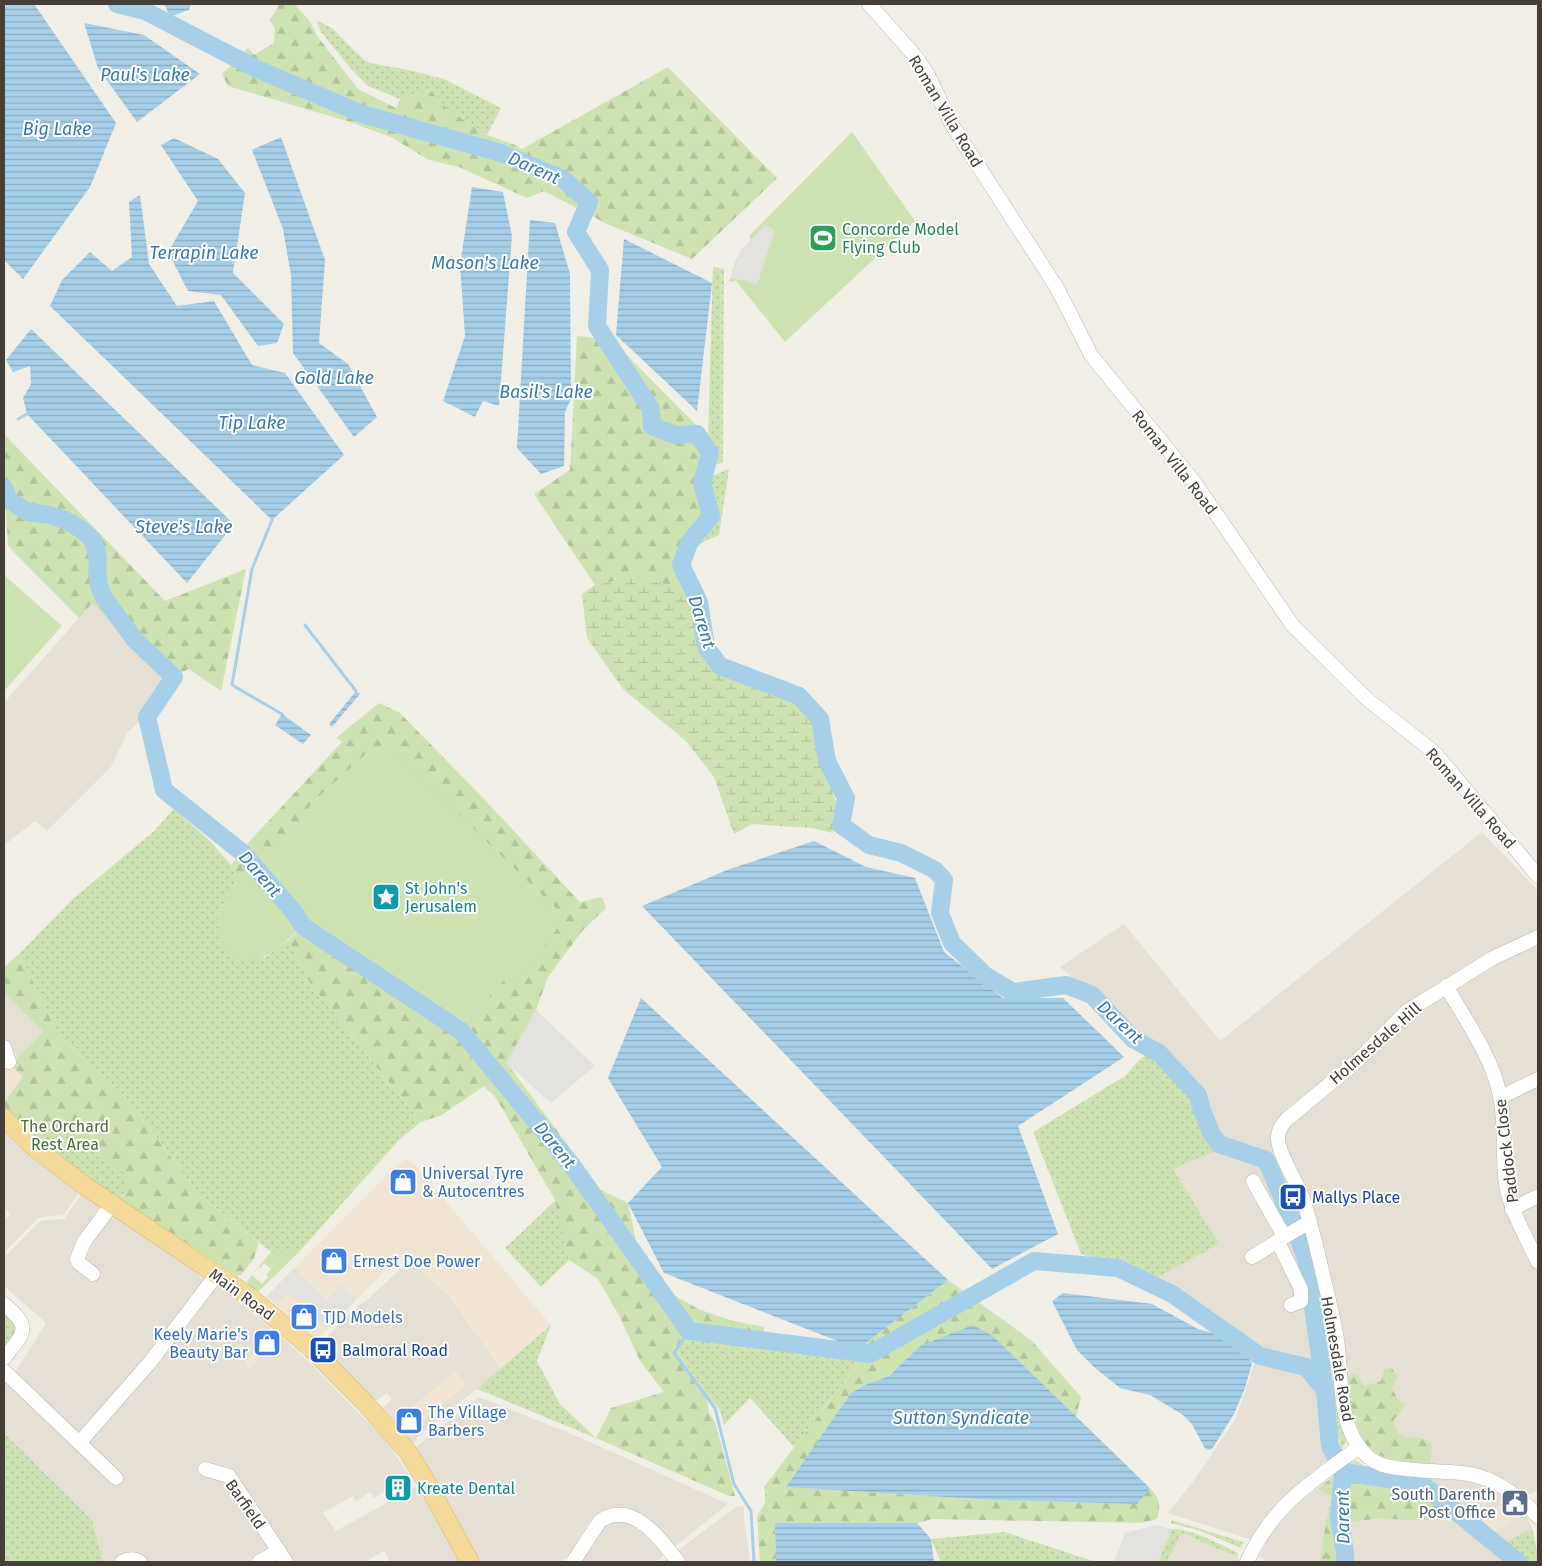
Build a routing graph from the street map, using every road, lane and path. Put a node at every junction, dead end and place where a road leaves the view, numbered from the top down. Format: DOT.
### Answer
graph roads {
  1 [pos="869,4"];
  2 [pos="1538,876"];
  3 [pos="1538,937"];
  4 [pos="1446,986"];
  5 [pos="4,1047"];
  6 [pos="10,1062"];
  7 [pos="1538,1079"];
  8 [pos="1501,1097"];
  9 [pos="4,1118"];
  10 [pos="1278,1136"];
  11 [pos="1253,1181"];
  12 [pos="1538,1196"];
  13 [pos="112,1204"];
  14 [pos="1512,1210"];
  15 [pos="1307,1224"];
  16 [pos="1285,1237"];
  17 [pos="1252,1257"];
  18 [pos="1538,1262"];
  19 [pos="93,1274"];
  20 [pos="217,1274"];
  21 [pos="4,1304"];
  22 [pos="1291,1305"];
  23 [pos="4,1358"];
  24 [pos="4,1370"];
  25 [pos="80,1442"];
  26 [pos="1355,1450"];
  27 [pos="205,1469"];
  28 [pos="116,1478"];
  29 [pos="1538,1518"];
  30 [pos="283,1557"];
  31 [pos="122,1562"];
  32 [pos="140,1562"];
  33 [pos="260,1562"];
  34 [pos="470,1562"];
  35 [pos="573,1562"];
  36 [pos="678,1562"];
  37 [pos="1247,1562"];
  1 -- 2 [label="street, Roman Villa Road"];
  3 -- 4 [label="street, Holmesdale Hill"];
  4 -- 8 [label="street, Paddock Close"];
  4 -- 10 [label="street, Holmesdale Hill"];
  5 -- 6 [label="street"];
  7 -- 8 [label="street"];
  8 -- 14 [label="street, Paddock Close"];
  9 -- 13 [label="main road, Main Road"];
  10 -- 15 [label="street, Holmesdale Road"];
  11 -- 16 [label="street"];
  12 -- 14 [label="street"];
  13 -- 19 [label="street"];
  13 -- 20 [label="main road, Main Road"];
  14 -- 18 [label="street, Paddock Close"];
  15 -- 16 [label="street"];
  15 -- 26 [label="street, Holmesdale Road"];
  16 -- 17 [label="street"];
  16 -- 22 [label="street"];
  20 -- 25 [label="street"];
  20 -- 34 [label="main road, Main Road"];
  21 -- 23 [label="street"];
  24 -- 25 [label="street"];
  25 -- 28 [label="street"];
  26 -- 29 [label="street, Holmesdale Road"];
  26 -- 37 [label="street"];
  27 -- 30 [label="street, Barfield"];
  30 -- 33 [label="street, Barfield"];
  31 -- 32 [label="street"];
  35 -- 36 [label="street"];
}
